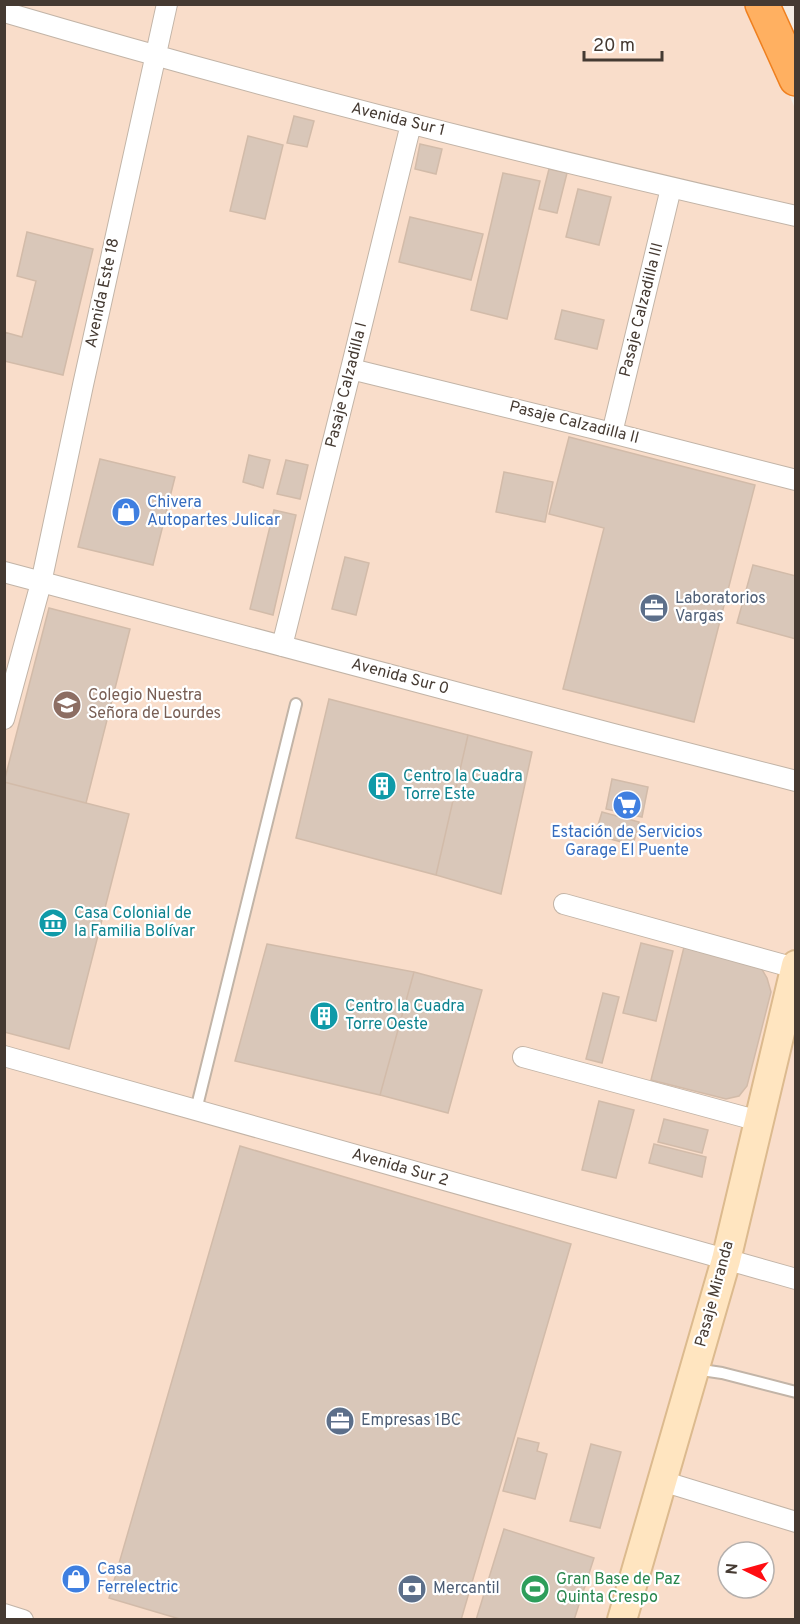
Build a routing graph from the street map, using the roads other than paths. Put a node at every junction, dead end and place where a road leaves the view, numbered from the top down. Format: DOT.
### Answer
graph roads {
  1 [pos="167,4"];
  2 [pos="762,4"];
  3 [pos="4,12"];
  4 [pos="155,57"];
  5 [pos="795,80"];
  6 [pos="411,124"];
  7 [pos="671,188"];
  8 [pos="795,216"];
  9 [pos="351,369"];
  10 [pos="612,433"];
  11 [pos="795,480"];
  12 [pos="4,572"];
  13 [pos="41,583"];
  14 [pos="282,646"];
  15 [pos="296,704"];
  16 [pos="4,719"];
  17 [pos="795,781"];
  18 [pos="564,904"];
  19 [pos="794,976"];
  20 [pos="4,1056"];
  21 [pos="523,1057"];
  22 [pos="196,1110"];
  23 [pos="759,1120"];
  24 [pos="726,1260"];
  25 [pos="795,1278"];
  26 [pos="694,1369"];
  27 [pos="795,1392"];
  28 [pos="662,1481"];
  29 [pos="795,1522"];
  30 [pos="4,1614"];
  31 [pos="23,1620"];
  32 [pos="622,1620"];
  1 -- 4 [label="street, Avenida Este 18"];
  2 -- 5 [label="highway"];
  3 -- 4 [label="street, Avenida Sur 1"];
  4 -- 6 [label="street, Avenida Sur 1"];
  4 -- 13 [label="street, Avenida Este 18"];
  6 -- 7 [label="street, Avenida Sur 1"];
  6 -- 9 [label="street, Pasaje Calzadilla I"];
  7 -- 8 [label="street, Avenida Sur 1"];
  7 -- 10 [label="street, Pasaje Calzadilla III"];
  9 -- 10 [label="street, Pasaje Calzadilla II"];
  9 -- 14 [label="street, Pasaje Calzadilla I"];
  10 -- 11 [label="street, Pasaje Calzadilla II"];
  12 -- 13 [label="street, Avenida Sur 0"];
  13 -- 14 [label="street, Avenida Sur 0"];
  13 -- 16 [label="street, Avenida Este 18"];
  14 -- 17 [label="street, Avenida Sur 0"];
  15 -- 22 [label="lane"];
  18 -- 19 [label="street"];
  19 -- 23 [label="main road, Pasaje Miranda"];
  20 -- 22 [label="street, Avenida Sur 2"];
  21 -- 23 [label="street"];
  22 -- 24 [label="street, Avenida Sur 2"];
  23 -- 24 [label="main road, Pasaje Miranda"];
  24 -- 25 [label="street, Avenida Sur 2"];
  24 -- 26 [label="main road, Pasaje Miranda"];
  26 -- 27 [label="lane"];
  26 -- 28 [label="main road, Pasaje Miranda"];
  28 -- 29 [label="street"];
  28 -- 32 [label="main road, Pasaje Miranda"];
  30 -- 31 [label="street"];
}
